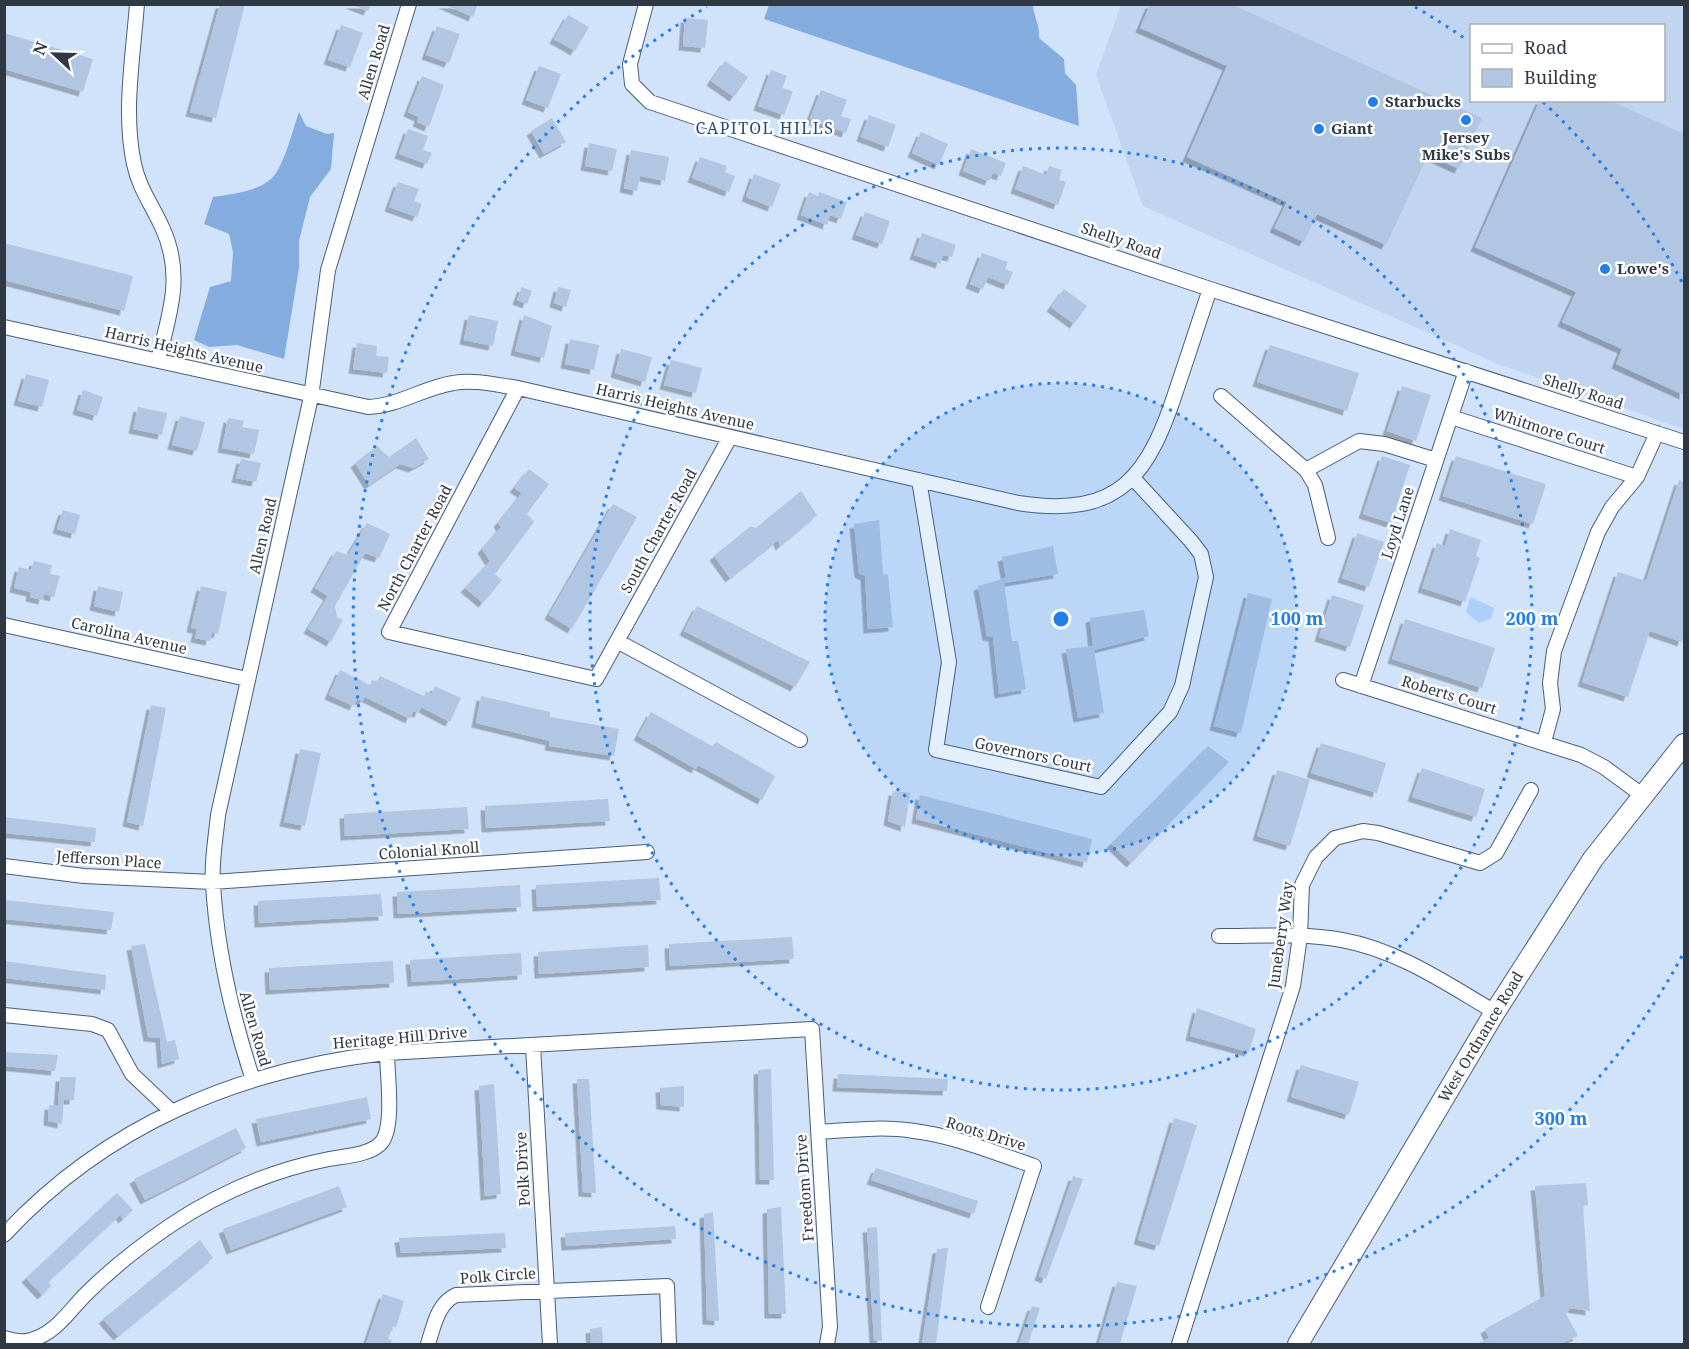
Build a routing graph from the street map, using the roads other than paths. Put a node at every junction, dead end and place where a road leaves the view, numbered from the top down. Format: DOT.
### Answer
graph roads {
  1 [pos="137,4"];
  2 [pos="409,4"];
  3 [pos="646,4"];
  4 [pos="1210,289"];
  5 [pos="4,327"];
  6 [pos="158,360"];
  7 [pos="1466,371"];
  8 [pos="518,388"];
  9 [pos="1221,396"];
  10 [pos="311,397"];
  11 [pos="1451,417"];
  12 [pos="1657,434"];
  13 [pos="730,437"];
  14 [pos="1684,442"];
  15 [pos="1436,460"];
  16 [pos="1306,470"];
  17 [pos="1637,477"];
  18 [pos="1133,478"];
  19 [pos="919,480"];
  20 [pos="1328,538"];
  21 [pos="4,625"];
  22 [pos="617,641"];
  23 [pos="247,679"];
  24 [pos="596,679"];
  25 [pos="1343,680"];
  26 [pos="1361,686"];
  27 [pos="800,740"];
  28 [pos="1544,742"];
  29 [pos="1684,744"];
  30 [pos="1531,790"];
  31 [pos="1642,795"];
  32 [pos="647,852"];
  33 [pos="4,867"];
  34 [pos="212,882"];
  35 [pos="1219,936"];
  36 [pos="1300,936"];
  37 [pos="1495,1012"];
  38 [pos="4,1015"];
  39 [pos="812,1029"];
  40 [pos="533,1046"];
  41 [pos="387,1053"];
  42 [pos="253,1080"];
  43 [pos="170,1110"];
  44 [pos="818,1132"];
  45 [pos="5,1234"];
  46 [pos="546,1289"];
  47 [pos="988,1307"];
  48 [pos="4,1338"];
  49 [pos="428,1344"];
  50 [pos="550,1344"];
  51 [pos="669,1344"];
  52 [pos="827,1344"];
  53 [pos="1179,1344"];
  54 [pos="1298,1344"];
  1 -- 6 [label="street"];
  2 -- 10 [label="street, Allen Road"];
  3 -- 4 [label="street, Shelly Road"];
  4 -- 7 [label="street, Shelly Road"];
  4 -- 18 [label="street, Harris Heights Avenue"];
  5 -- 6 [label="street, Harris Heights Avenue"];
  6 -- 10 [label="street, Harris Heights Avenue"];
  7 -- 11 [label="street, Loyd Lane"];
  7 -- 12 [label="street, Shelly Road"];
  8 -- 10 [label="street, Harris Heights Avenue"];
  8 -- 13 [label="street, Harris Heights Avenue"];
  8 -- 24 [label="street, North Charter Road"];
  9 -- 16 [label="street"];
  10 -- 23 [label="street, Allen Road"];
  11 -- 15 [label="street, Loyd Lane"];
  11 -- 17 [label="street, Whitmore Court"];
  12 -- 14 [label="street, Shelly Road"];
  12 -- 17 [label="street"];
  13 -- 19 [label="street, Harris Heights Avenue"];
  13 -- 22 [label="street, South Charter Road"];
  15 -- 16 [label="street"];
  15 -- 26 [label="street, Loyd Lane"];
  16 -- 20 [label="street"];
  17 -- 28 [label="street"];
  18 -- 19 [label="street, Harris Heights Avenue"];
  18 -- 19 [label="street, Governors Court"];
  21 -- 23 [label="street, Carolina Avenue"];
  22 -- 24 [label="street, South Charter Road"];
  22 -- 27 [label="street"];
  23 -- 34 [label="street, Allen Road"];
  25 -- 26 [label="street, Roberts Court"];
  26 -- 28 [label="street, Roberts Court"];
  28 -- 31 [label="street, Roberts Court"];
  29 -- 31 [label="main road, West Ordnance Road"];
  30 -- 36 [label="street, Juneberry Way"];
  31 -- 37 [label="main road, West Ordnance Road"];
  32 -- 34 [label="street, Colonial Knoll"];
  33 -- 34 [label="street, Jefferson Place"];
  34 -- 42 [label="street, Allen Road"];
  35 -- 36 [label="street"];
  36 -- 37 [label="street"];
  36 -- 53 [label="street, Juneberry Way"];
  37 -- 54 [label="main road, West Ordnance Road"];
  38 -- 43 [label="street"];
  39 -- 40 [label="street, Heritage Hill Drive"];
  39 -- 44 [label="street, Freedom Drive"];
  40 -- 41 [label="street, Heritage Hill Drive"];
  40 -- 46 [label="street, Polk Drive"];
  41 -- 42 [label="street, Heritage Hill Drive"];
  41 -- 48 [label="street"];
  42 -- 43 [label="street, Heritage Hill Drive"];
  43 -- 45 [label="street, Heritage Hill Drive"];
  44 -- 47 [label="street, Roots Drive"];
  44 -- 52 [label="street, Freedom Drive"];
  46 -- 49 [label="street, Polk Circle"];
  46 -- 50 [label="street, Polk Circle"];
  46 -- 51 [label="street"];
}
